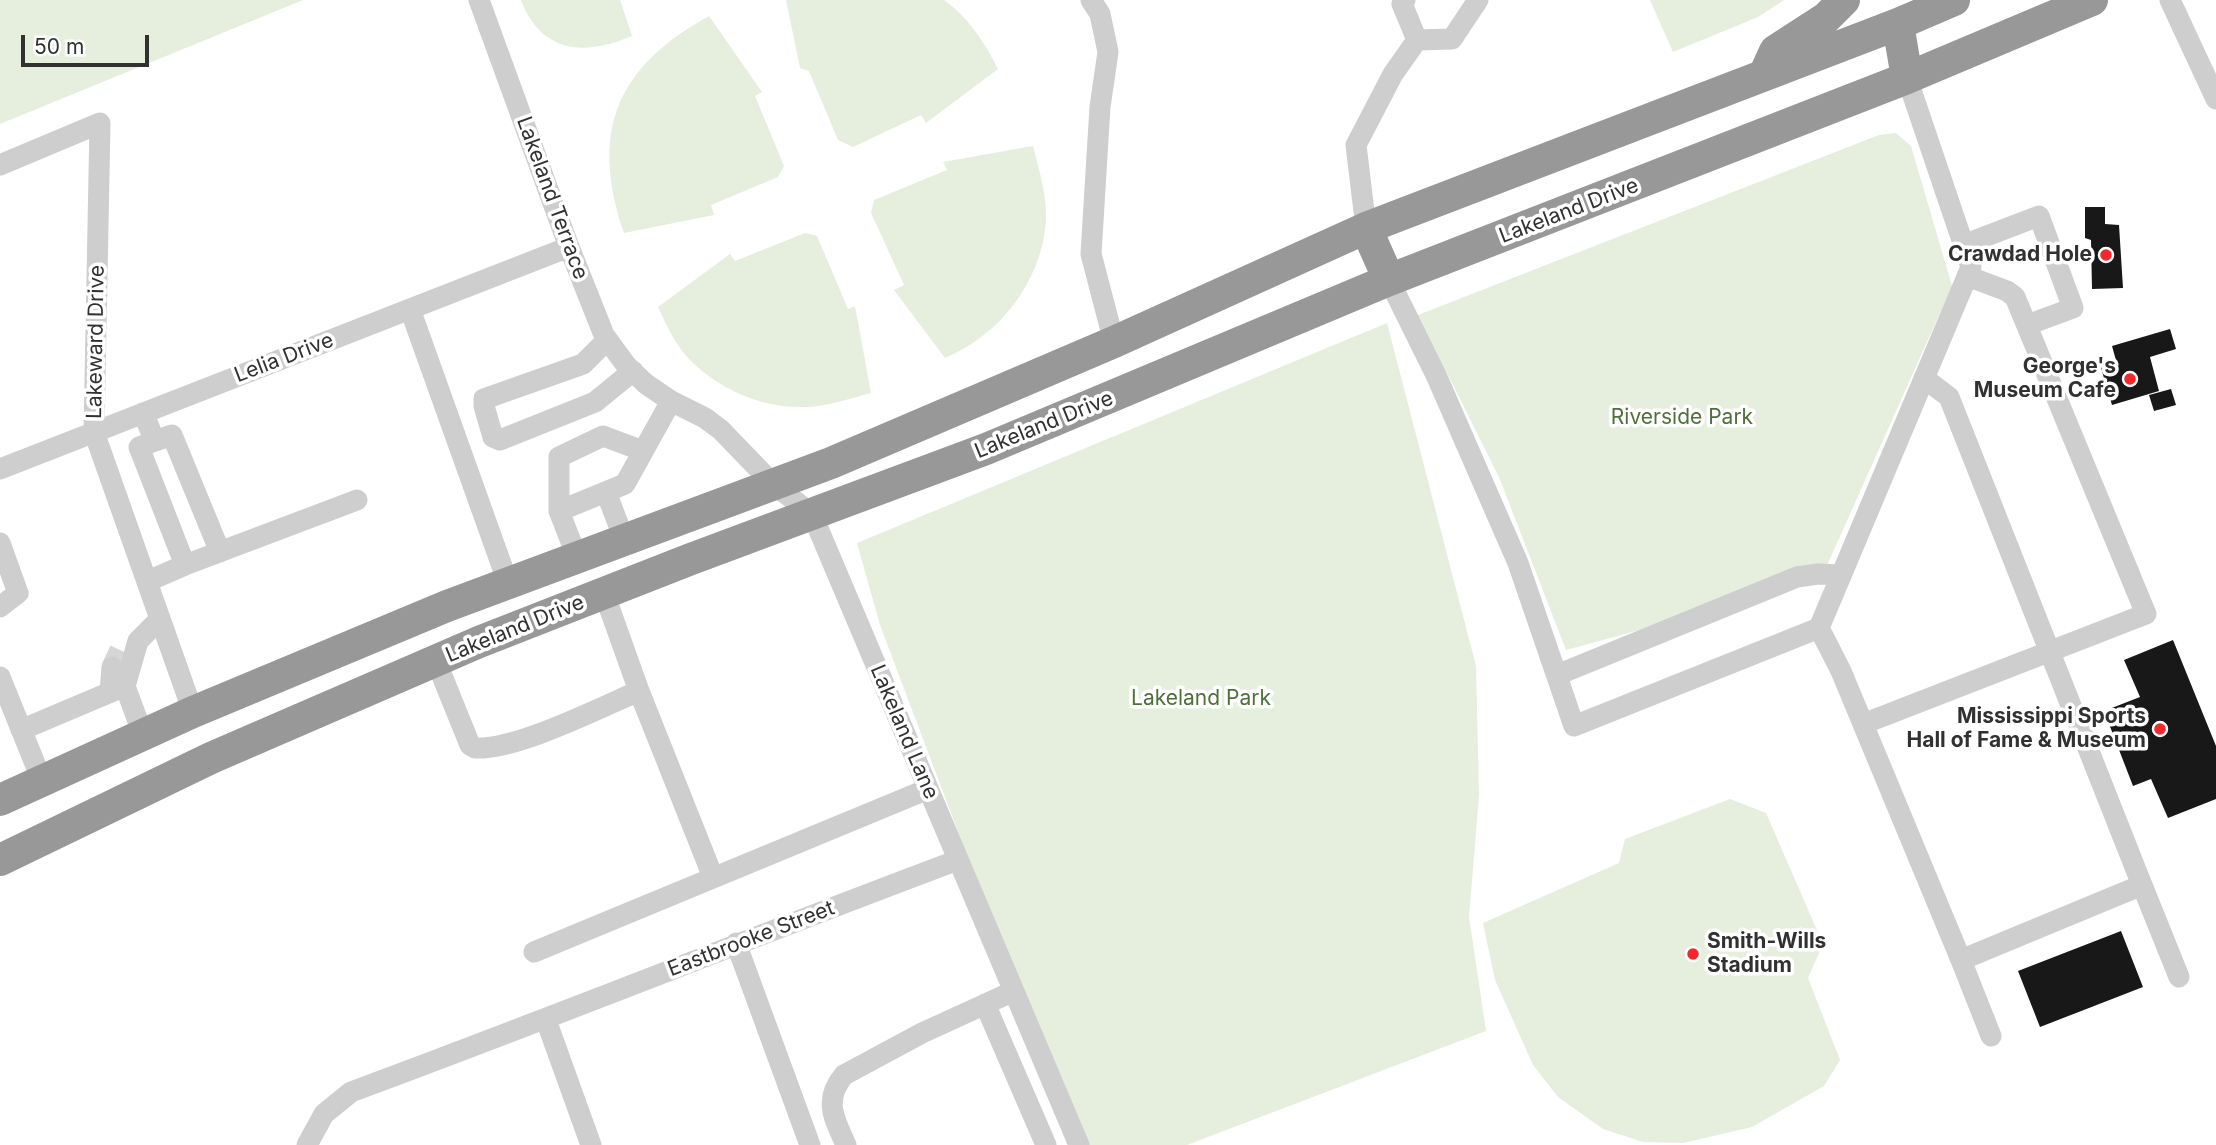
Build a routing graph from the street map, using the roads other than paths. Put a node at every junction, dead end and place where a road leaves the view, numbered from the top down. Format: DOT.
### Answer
graph roads {
  1 [pos="480,0"];
  2 [pos="1091,0"];
  3 [pos="1405,0"];
  4 [pos="1478,0"];
  5 [pos="1844,0"];
  6 [pos="1954,0"];
  7 [pos="2092,0"];
  8 [pos="2170,0"];
  9 [pos="1898,12"];
  10 [pos="1417,40"];
  11 [pos="1764,75"];
  12 [pos="1907,78"];
  13 [pos="2216,99"];
  14 [pos="0,165"];
  15 [pos="1366,229"];
  16 [pos="1963,245"];
  17 [pos="569,247"];
  18 [pos="1967,276"];
  19 [pos="1389,280"];
  20 [pos="410,309"];
  21 [pos="2027,325"];
  22 [pos="607,340"];
  23 [pos="1114,342"];
  24 [pos="640,378"];
  25 [pos="1924,378"];
  26 [pos="1132,389"];
  27 [pos="671,401"];
  28 [pos="143,413"];
  29 [pos="94,432"];
  30 [pos="155,441"];
  31 [pos="643,451"];
  32 [pos="0,469"];
  33 [pos="773,484"];
  34 [pos="606,492"];
  35 [pos="357,500"];
  36 [pos="559,511"];
  37 [pos="812,514"];
  38 [pos="624,539"];
  39 [pos="0,543"];
  40 [pos="220,552"];
  41 [pos="577,557"];
  42 [pos="185,565"];
  43 [pos="1841,575"];
  44 [pos="148,581"];
  45 [pos="509,583"];
  46 [pos="604,593"];
  47 [pos="0,607"];
  48 [pos="160,619"];
  49 [pos="1819,628"];
  50 [pos="2049,652"];
  51 [pos="123,653"];
  52 [pos="436,661"];
  53 [pos="1557,675"];
  54 [pos="0,677"];
  55 [pos="118,689"];
  56 [pos="639,691"];
  57 [pos="193,712"];
  58 [pos="1863,724"];
  59 [pos="21,730"];
  60 [pos="143,735"];
  61 [pos="211,758"];
  62 [pos="42,781"];
  63 [pos="928,789"];
  64 [pos="0,800"];
  65 [pos="0,860"];
  66 [pos="958,860"];
  67 [pos="713,877"];
  68 [pos="2141,885"];
  69 [pos="736,943"];
  70 [pos="534,952"];
  71 [pos="1961,960"];
  72 [pos="2179,977"];
  73 [pos="1014,991"];
  74 [pos="985,1004"];
  75 [pos="546,1020"];
  76 [pos="1992,1036"];
  77 [pos="307,1145"];
  78 [pos="591,1145"];
  79 [pos="810,1145"];
  80 [pos="846,1145"];
  81 [pos="1046,1145"];
  82 [pos="1079,1145"];
  1 -- 17 [label="street, Lakeland Terrace"];
  2 -- 23 [label="street"];
  3 -- 10 [label="street"];
  4 -- 10 [label="street"];
  5 -- 11 [label="highway"];
  6 -- 9 [label="highway"];
  7 -- 12 [label="highway, Lakeland Drive"];
  8 -- 13 [label="street"];
  9 -- 11 [label="highway"];
  9 -- 12 [label="highway"];
  10 -- 15 [label="street"];
  11 -- 15 [label="highway"];
  12 -- 16 [label="street"];
  12 -- 19 [label="highway, Lakeland Drive"];
  14 -- 29 [label="street, Lakeward Drive"];
  15 -- 19 [label="highway"];
  15 -- 23 [label="highway"];
  16 -- 18 [label="street"];
  16 -- 21 [label="street"];
  17 -- 20 [label="street, Lelia Drive"];
  17 -- 22 [label="street, Lakeland Terrace"];
  18 -- 21 [label="street"];
  18 -- 25 [label="street"];
  19 -- 26 [label="highway, Lakeland Drive"];
  19 -- 53 [label="street"];
  20 -- 28 [label="street, Lelia Drive"];
  20 -- 45 [label="street"];
  21 -- 50 [label="street"];
  22 -- 24 [label="street, Lakeland Terrace"];
  22 -- 24 [label="street"];
  23 -- 26 [label="highway"];
  23 -- 33 [label="highway"];
  24 -- 27 [label="street, Lakeland Lane"];
  25 -- 43 [label="street"];
  25 -- 50 [label="street"];
  26 -- 37 [label="highway, Lakeland Drive"];
  27 -- 31 [label="street"];
  27 -- 33 [label="street, Lakeland Lane"];
  28 -- 29 [label="street, Lelia Drive"];
  28 -- 30 [label="street"];
  29 -- 32 [label="street, Lelia Drive"];
  29 -- 44 [label="street, Lakeward Drive"];
  30 -- 40 [label="street"];
  30 -- 42 [label="street"];
  31 -- 34 [label="street"];
  31 -- 36 [label="street"];
  33 -- 37 [label="street, Lakeland Lane"];
  33 -- 38 [label="highway"];
  34 -- 36 [label="street"];
  34 -- 38 [label="street"];
  35 -- 40 [label="street"];
  36 -- 41 [label="street"];
  37 -- 46 [label="highway, Lakeland Drive"];
  37 -- 63 [label="street, Lakeland Lane"];
  38 -- 41 [label="highway"];
  39 -- 47 [label="street"];
  40 -- 42 [label="street"];
  41 -- 45 [label="highway"];
  42 -- 44 [label="street"];
  43 -- 49 [label="street"];
  43 -- 53 [label="street"];
  44 -- 48 [label="street, Lakeward Drive"];
  45 -- 57 [label="highway"];
  46 -- 52 [label="highway, Lakeland Drive"];
  46 -- 56 [label="street"];
  48 -- 51 [label="street"];
  48 -- 57 [label="street, Lakeward Drive"];
  49 -- 53 [label="street"];
  49 -- 58 [label="street"];
  50 -- 58 [label="street"];
  50 -- 68 [label="street"];
  51 -- 55 [label="street"];
  51 -- 55 [label="street"];
  52 -- 56 [label="street"];
  52 -- 61 [label="highway, Lakeland Drive"];
  54 -- 59 [label="street"];
  55 -- 59 [label="street"];
  55 -- 60 [label="street"];
  56 -- 67 [label="street"];
  57 -- 60 [label="highway"];
  57 -- 61 [label="highway"];
  58 -- 71 [label="street"];
  59 -- 62 [label="street"];
  60 -- 62 [label="highway"];
  61 -- 65 [label="highway, Lakeland Drive"];
  62 -- 64 [label="highway"];
  63 -- 66 [label="street, Lakeland Lane"];
  63 -- 67 [label="street"];
  66 -- 69 [label="street, Eastbrooke Street"];
  66 -- 73 [label="street, Lakeland Lane"];
  67 -- 70 [label="street"];
  68 -- 71 [label="street"];
  68 -- 72 [label="street"];
  69 -- 75 [label="street, Eastbrooke Street"];
  69 -- 79 [label="street"];
  71 -- 76 [label="street"];
  73 -- 74 [label="street"];
  73 -- 82 [label="street, Lakeland Lane"];
  74 -- 80 [label="street"];
  74 -- 81 [label="street"];
  75 -- 77 [label="street, Eastbrooke Street"];
  75 -- 78 [label="street"];
}
